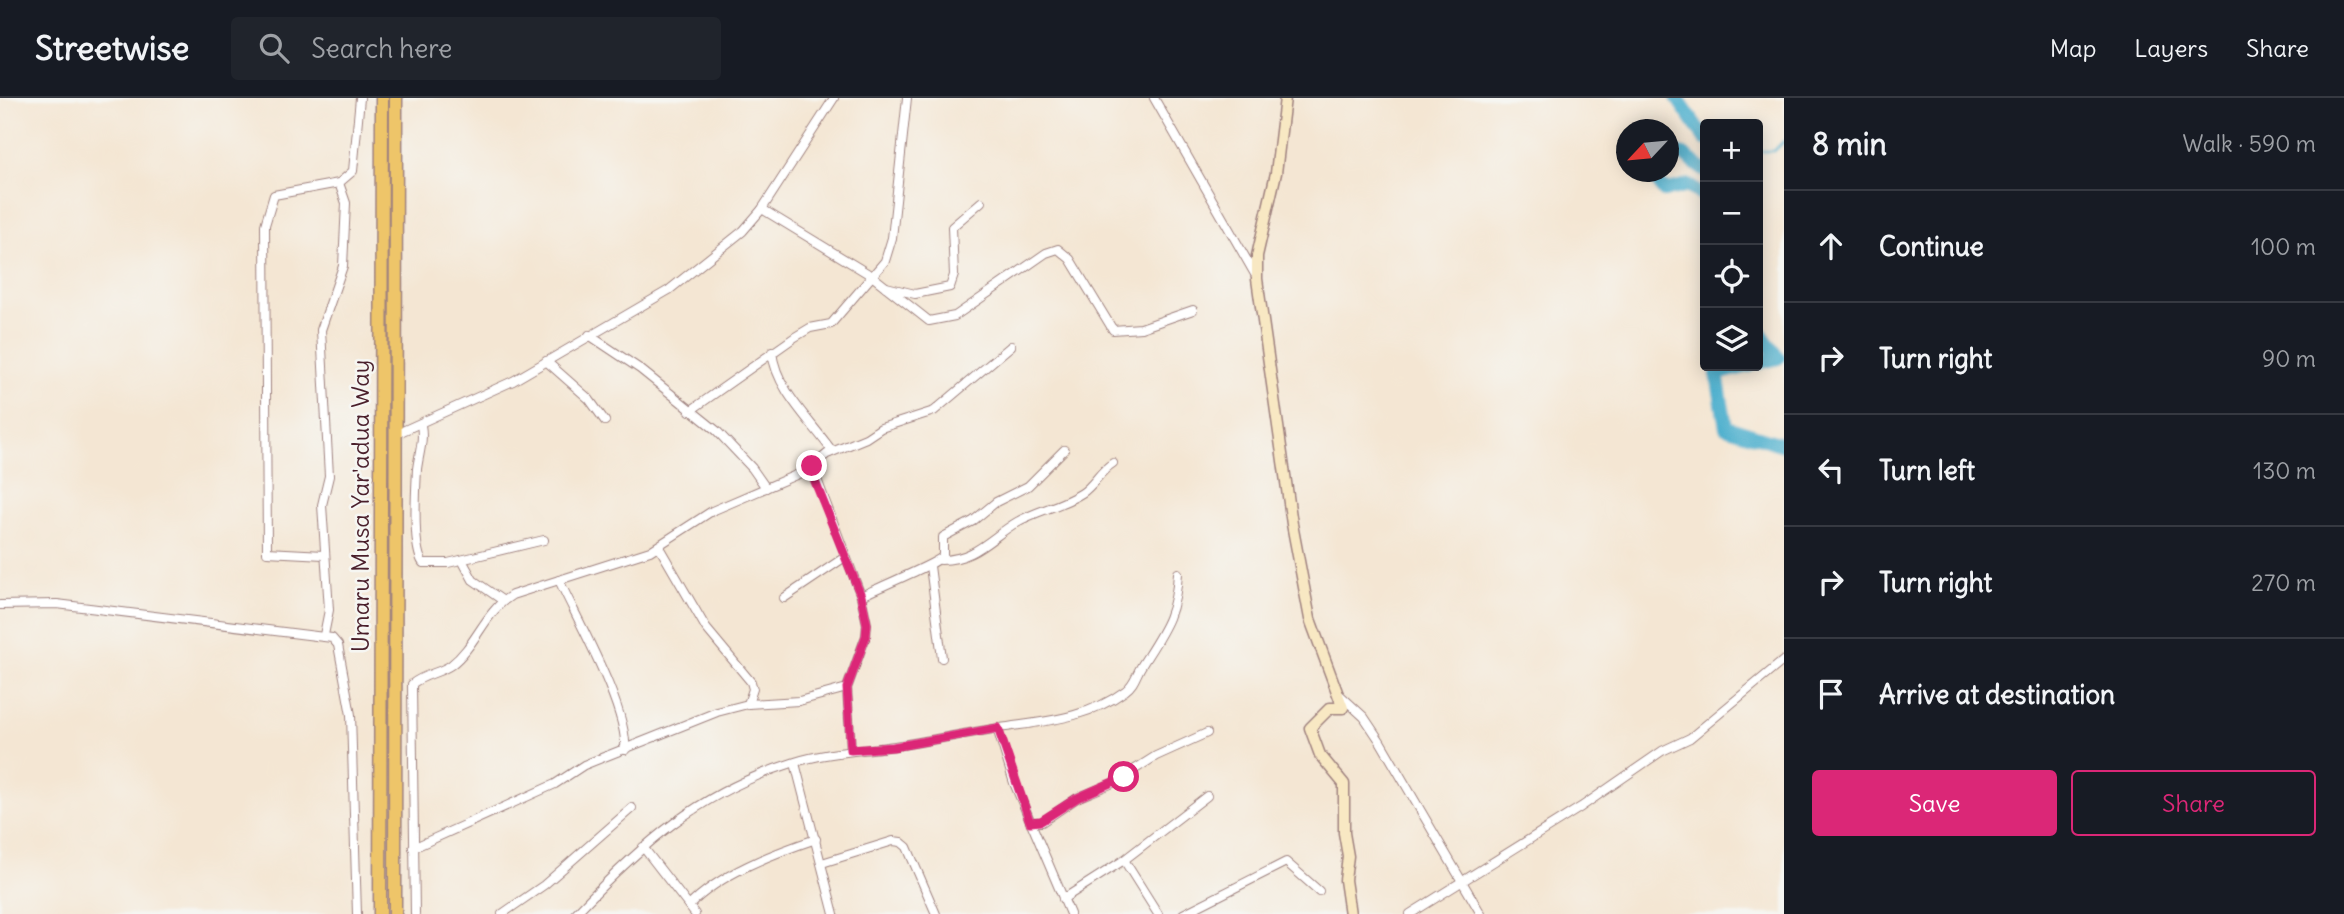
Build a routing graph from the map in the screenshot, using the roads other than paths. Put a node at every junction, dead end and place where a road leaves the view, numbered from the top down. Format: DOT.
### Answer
graph roads {
  1 [pos="359,98"];
  2 [pos="382,98"];
  3 [pos="396,98"];
  4 [pos="834,98"];
  5 [pos="907,98"];
  6 [pos="1154,98"];
  7 [pos="1285,98"];
  8 [pos="339,183"];
  9 [pos="981,202"];
  10 [pos="762,209"];
  11 [pos="872,276"];
  12 [pos="1257,279"];
  13 [pos="883,287"];
  14 [pos="1193,310"];
  15 [pos="589,335"];
  16 [pos="1011,346"];
  17 [pos="772,352"];
  18 [pos="546,361"];
  19 [pos="690,411"];
  20 [pos="605,421"];
  21 [pos="421,425"];
  22 [pos="396,434"];
  23 [pos="1064,450"];
  24 [pos="832,451"];
  25 [pos="1113,463"];
  26 [pos="810,469"];
  27 [pos="766,488"];
  28 [pos="544,540"];
  29 [pos="659,547"];
  30 [pos="324,555"];
  31 [pos="845,557"];
  32 [pos="462,560"];
  33 [pos="941,560"];
  34 [pos="930,566"];
  35 [pos="1178,573"];
  36 [pos="559,580"];
  37 [pos="861,596"];
  38 [pos="784,598"];
  39 [pos="502,600"];
  40 [pos="0,605"];
  41 [pos="324,635"];
  42 [pos="942,658"];
  43 [pos="1784,660"];
  44 [pos="847,688"];
  45 [pos="1340,695"];
  46 [pos="748,704"];
  47 [pos="998,728"];
  48 [pos="1207,733"];
  49 [pos="625,750"];
  50 [pos="851,750"];
  51 [pos="795,762"];
  52 [pos="1207,796"];
  53 [pos="632,808"];
  54 [pos="1030,822"];
  55 [pos="816,839"];
  56 [pos="643,847"];
  57 [pos="413,848"];
  58 [pos="1124,860"];
  59 [pos="822,863"];
  60 [pos="1461,882"];
  61 [pos="1319,891"];
  62 [pos="1063,900"];
  63 [pos="689,906"];
  64 [pos="357,914"];
  65 [pos="380,914"];
  66 [pos="395,914"];
  67 [pos="415,914"];
  68 [pos="502,914"];
  69 [pos="575,914"];
  70 [pos="695,914"];
  71 [pos="834,914"];
  72 [pos="936,914"];
  73 [pos="1070,914"];
  74 [pos="1158,914"];
  75 [pos="1183,914"];
  76 [pos="1350,914"];
  77 [pos="1410,914"];
  78 [pos="1481,914"];
  1 -- 8 [label="street"];
  2 -- 65 [label="main road, Umaru Musa Yar'adua Way"];
  3 -- 22 [label="main road, Umaru Musa Yar'adua Way"];
  4 -- 10 [label="street"];
  5 -- 11 [label="street"];
  6 -- 12 [label="street"];
  7 -- 12 [label="street"];
  8 -- 30 [label="street"];
  8 -- 30 [label="street"];
  9 -- 13 [label="street"];
  10 -- 11 [label="street"];
  10 -- 15 [label="street"];
  11 -- 13 [label="street"];
  11 -- 17 [label="street"];
  12 -- 45 [label="street"];
  13 -- 14 [label="street"];
  15 -- 18 [label="street"];
  15 -- 19 [label="street"];
  16 -- 24 [label="street"];
  17 -- 19 [label="street"];
  17 -- 24 [label="street"];
  18 -- 20 [label="street"];
  18 -- 21 [label="street"];
  19 -- 27 [label="street"];
  21 -- 22 [label="street"];
  21 -- 32 [label="street"];
  22 -- 66 [label="main road, Umaru Musa Yar'adua Way"];
  23 -- 33 [label="street"];
  24 -- 26 [label="street"];
  25 -- 33 [label="street"];
  26 -- 27 [label="street"];
  26 -- 31 [label="street"];
  27 -- 29 [label="street"];
  28 -- 32 [label="street"];
  29 -- 36 [label="street"];
  29 -- 46 [label="street"];
  30 -- 41 [label="street"];
  31 -- 37 [label="street"];
  31 -- 38 [label="street"];
  32 -- 39 [label="street"];
  33 -- 34 [label="street"];
  34 -- 37 [label="street"];
  34 -- 42 [label="street"];
  35 -- 47 [label="street"];
  36 -- 39 [label="street"];
  36 -- 49 [label="street"];
  37 -- 44 [label="street"];
  39 -- 57 [label="street"];
  40 -- 41 [label="street"];
  41 -- 64 [label="street"];
  43 -- 60 [label="street"];
  44 -- 46 [label="street"];
  44 -- 50 [label="street"];
  45 -- 60 [label="street"];
  45 -- 76 [label="street"];
  46 -- 49 [label="street"];
  47 -- 50 [label="street"];
  47 -- 54 [label="street"];
  48 -- 54 [label="street"];
  49 -- 57 [label="street"];
  50 -- 51 [label="street"];
  51 -- 55 [label="street"];
  51 -- 56 [label="street"];
  52 -- 58 [label="street"];
  53 -- 68 [label="street"];
  54 -- 62 [label="street"];
  55 -- 59 [label="street"];
  55 -- 63 [label="street"];
  56 -- 63 [label="street"];
  56 -- 69 [label="street"];
  57 -- 67 [label="street"];
  58 -- 62 [label="street"];
  58 -- 74 [label="street"];
  59 -- 71 [label="street"];
  59 -- 72 [label="street"];
  60 -- 77 [label="street"];
  60 -- 78 [label="street"];
  61 -- 75 [label="street"];
  62 -- 73 [label="street"];
  63 -- 70 [label="street"];
}
